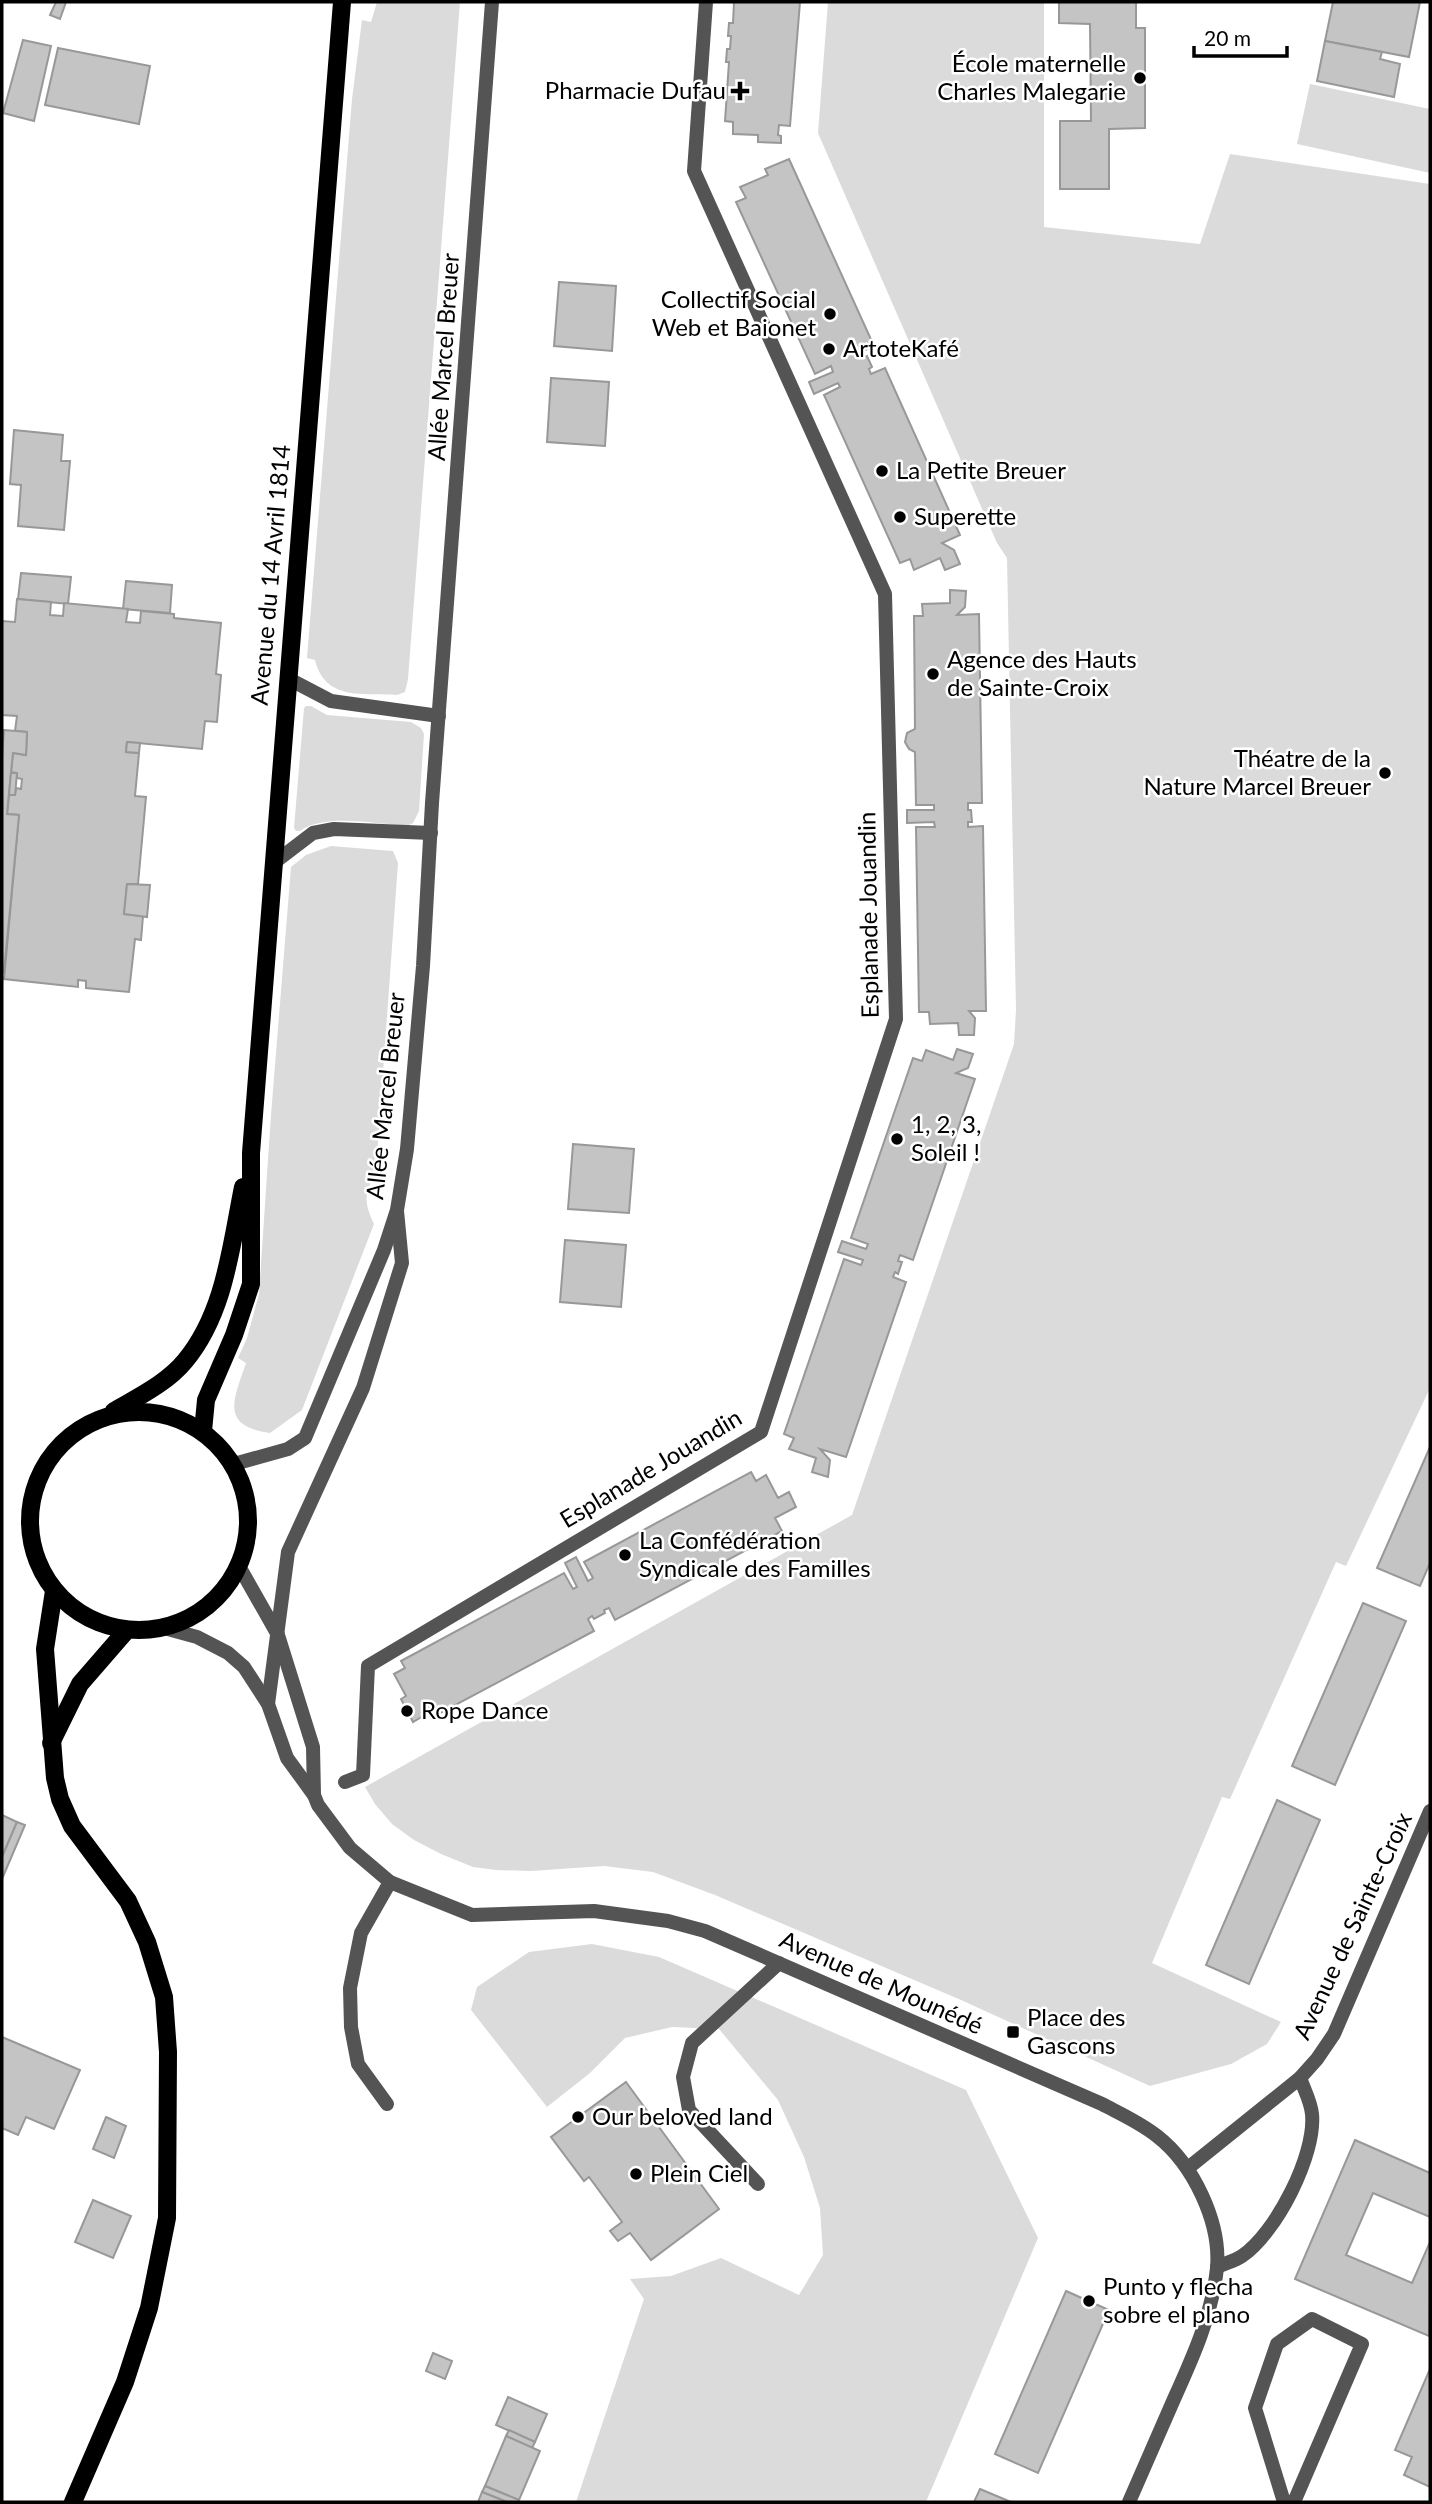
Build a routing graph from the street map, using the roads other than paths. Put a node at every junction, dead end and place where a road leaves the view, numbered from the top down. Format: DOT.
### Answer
graph roads {
  1 [pos="342,2"];
  2 [pos="492,2"];
  3 [pos="706,2"];
  4 [pos="287,678"];
  5 [pos="439,716"];
  6 [pos="431,833"];
  7 [pos="275,862"];
  8 [pos="251,1153"];
  9 [pos="397,1210"];
  10 [pos="105,1416"];
  11 [pos="203,1431"];
  12 [pos="234,1464"];
  13 [pos="240,1568"];
  14 [pos="54,1591"];
  15 [pos="164,1628"];
  16 [pos="126,1631"];
  17 [pos="278,1635"];
  18 [pos="268,1704"];
  19 [pos="51,1743"];
  20 [pos="345,1782"];
  21 [pos="314,1795"];
  22 [pos="1430,1811"];
  23 [pos="390,1882"];
  24 [pos="779,1963"];
  25 [pos="1300,2078"];
  26 [pos="387,2104"];
  27 [pos="1188,2168"];
  28 [pos="758,2184"];
  29 [pos="1217,2267"];
  30 [pos="73,2502"];
  31 [pos="1129,2502"];
  32 [pos="1284,2502"];
  33 [pos="1294,2502"];
  1 -- 4 [label="main road, Avenue du 14 Avril 1814"];
  2 -- 5 [label="street, Allée Marcel Breuer"];
  3 -- 20 [label="street, Esplanade Jouandin"];
  4 -- 5 [label="street"];
  4 -- 7 [label="main road, Avenue du 14 Avril 1814"];
  5 -- 6 [label="street, Allée Marcel Breuer"];
  6 -- 7 [label="street"];
  6 -- 9 [label="street, Allée Marcel Breuer"];
  7 -- 8 [label="main road, Avenue du 14 Avril 1814"];
  8 -- 10 [label="main road, Avenue du 14 Avril 1814"];
  8 -- 11 [label="main road, Avenue du 14 Avril 1814"];
  9 -- 12 [label="street, Allée Marcel Breuer"];
  9 -- 17 [label="street"];
  10 -- 11 [label="main road"];
  10 -- 14 [label="main road"];
  11 -- 12 [label="main road"];
  12 -- 13 [label="main road"];
  13 -- 15 [label="main road"];
  13 -- 17 [label="street"];
  14 -- 16 [label="main road"];
  14 -- 19 [label="main road"];
  15 -- 16 [label="main road"];
  15 -- 18 [label="street, Avenue de Mounédé"];
  16 -- 19 [label="main road"];
  17 -- 18 [label="street"];
  17 -- 21 [label="street"];
  18 -- 21 [label="street, Avenue de Mounédé"];
  19 -- 30 [label="main road"];
  21 -- 23 [label="street, Avenue de Mounédé"];
  22 -- 25 [label="street, Avenue de Sainte-Croix"];
  23 -- 24 [label="street, Avenue de Mounédé"];
  23 -- 26 [label="street"];
  24 -- 27 [label="street, Avenue de Mounédé"];
  24 -- 28 [label="street"];
  25 -- 27 [label="street, Avenue de Sainte-Croix"];
  25 -- 29 [label="street"];
  27 -- 29 [label="street, Avenue de Mounédé"];
  29 -- 31 [label="street, Avenue de Mounédé"];
  32 -- 33 [label="street"];
}
